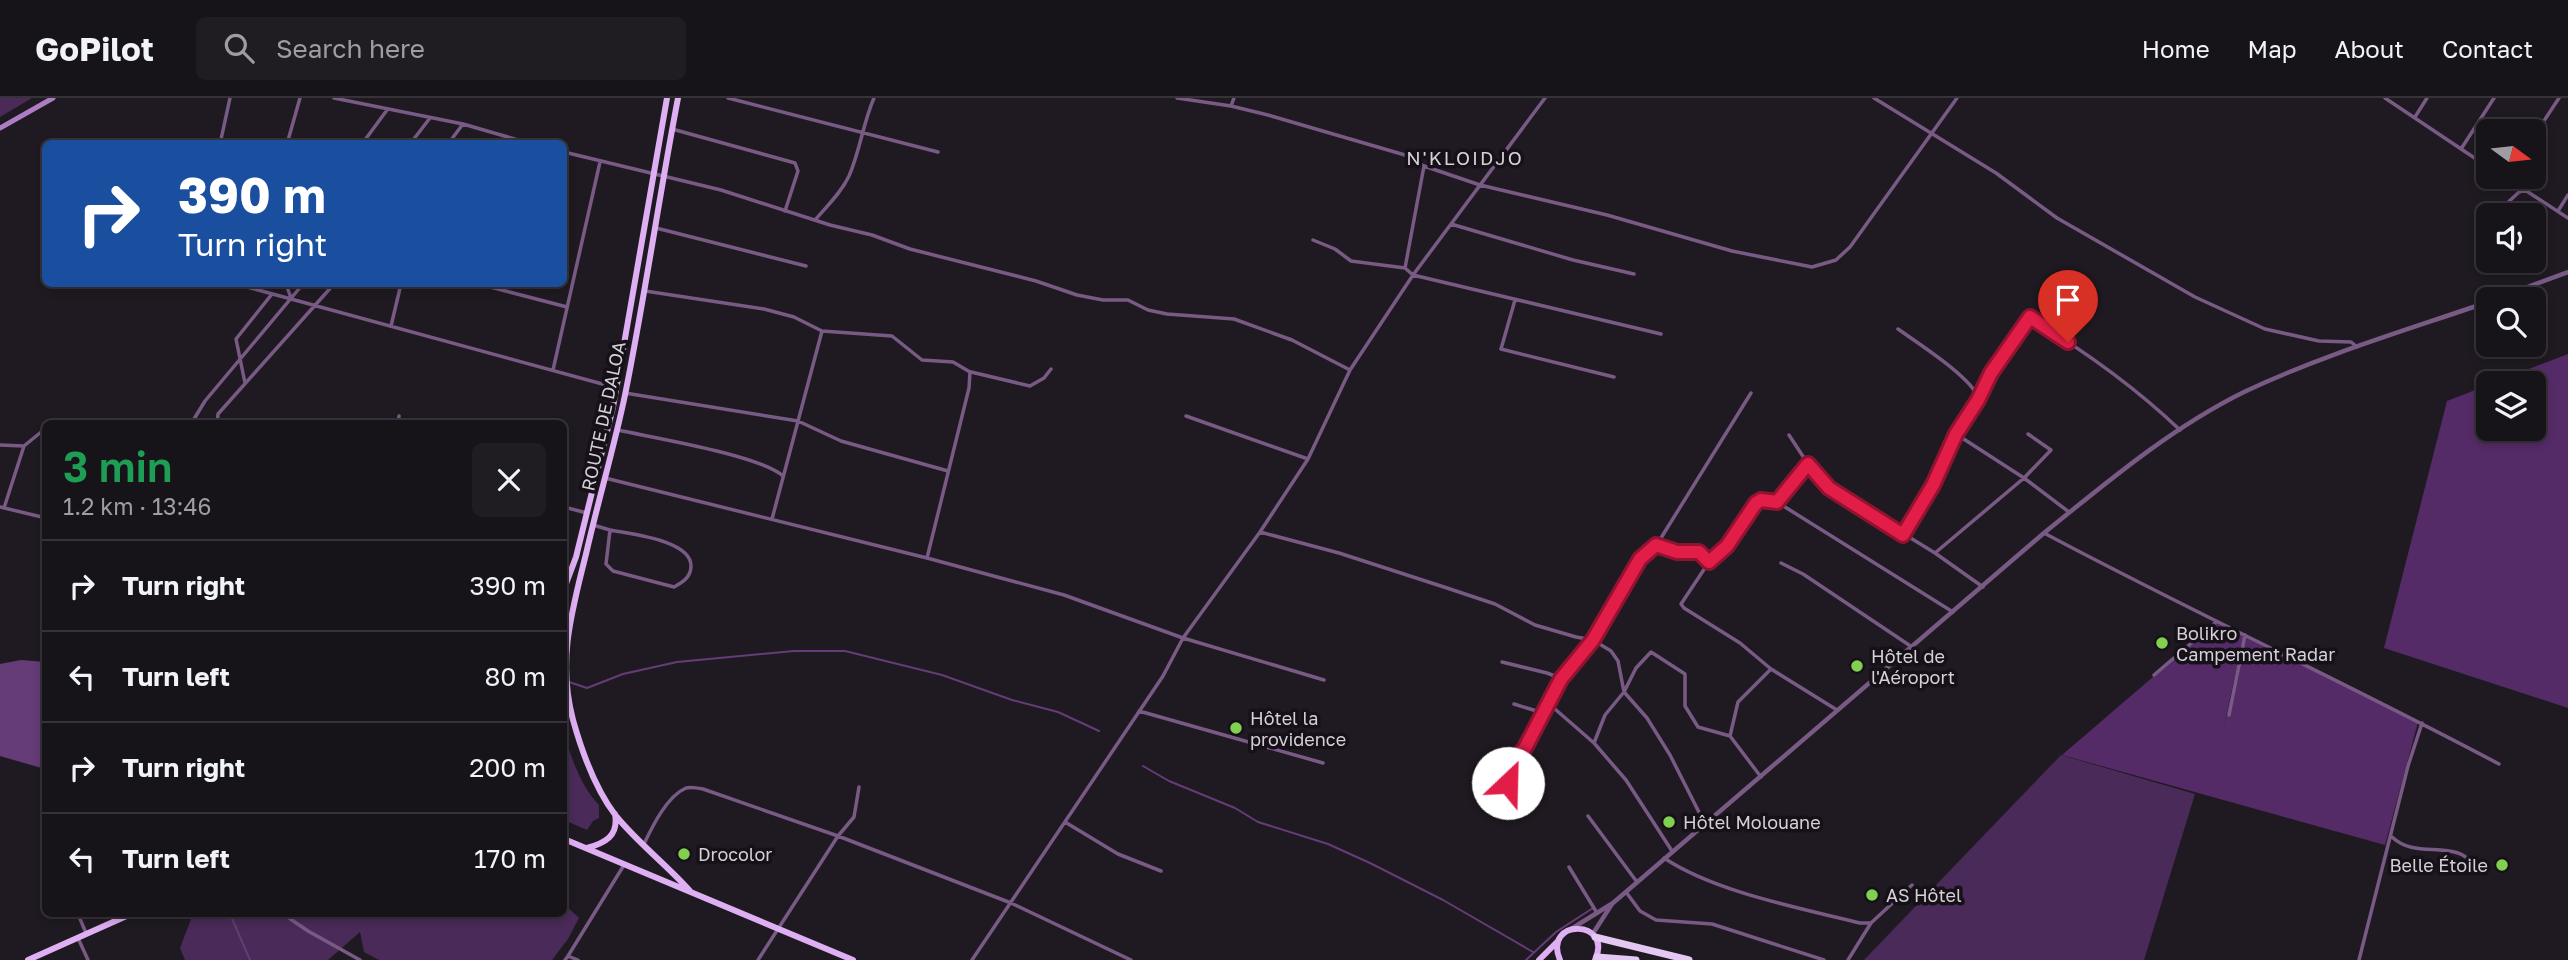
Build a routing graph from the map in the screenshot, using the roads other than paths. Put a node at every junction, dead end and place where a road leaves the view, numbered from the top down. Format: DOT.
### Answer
graph roads {
  1 [pos="53,98"];
  2 [pos="230,98"];
  3 [pos="300,98"];
  4 [pos="334,98"];
  5 [pos="667,98"];
  6 [pos="678,98"];
  7 [pos="728,98"];
  8 [pos="874,98"];
  9 [pos="1177,98"];
  10 [pos="1234,98"];
  11 [pos="1545,98"];
  12 [pos="1874,98"];
  13 [pos="1957,98"];
  14 [pos="2385,98"];
  15 [pos="2427,98"];
  16 [pos="2494,98"];
  17 [pos="2559,98"];
  18 [pos="1231,106"];
  19 [pos="387,110"];
  20 [pos="2414,117"];
  21 [pos="430,118"];
  22 [pos="2545,119"];
  23 [pos="463,124"];
  24 [pos="0,128"];
  25 [pos="672,128"];
  26 [pos="861,133"];
  27 [pos="1932,134"];
  28 [pos="221,140"];
  29 [pos="288,140"];
  30 [pos="365,140"];
  31 [pos="413,140"];
  32 [pos="451,140"];
  33 [pos="518,140"];
  34 [pos="2461,150"];
  35 [pos="938,152"];
  36 [pos="567,153"];
  37 [pos="2476,159"];
  38 [pos="600,162"];
  39 [pos="1424,166"];
  40 [pos="653,176"];
  41 [pos="663,178"];
  42 [pos="1480,185"];
  43 [pos="2526,190"];
  44 [pos="2568,195"];
  45 [pos="2507,203"];
  46 [pos="785,211"];
  47 [pos="2558,211"];
  48 [pos="2568,218"];
  49 [pos="815,220"];
  50 [pos="1450,224"];
  51 [pos="654,228"];
  52 [pos="1313,240"];
  53 [pos="806,266"];
  54 [pos="1405,268"];
  55 [pos="2568,272"];
  56 [pos="1634,274"];
  57 [pos="1413,275"];
  58 [pos="248,287"];
  59 [pos="287,287"];
  60 [pos="301,287"];
  61 [pos="331,287"];
  62 [pos="400,287"];
  63 [pos="490,287"];
  64 [pos="2528,287"];
  65 [pos="643,290"];
  66 [pos="272,293"];
  67 [pos="292,299"];
  68 [pos="1515,300"];
  69 [pos="317,304"];
  70 [pos="2476,306"];
  71 [pos="567,307"];
  72 [pos="391,326"];
  73 [pos="1898,329"];
  74 [pos="822,331"];
  75 [pos="1661,334"];
  76 [pos="2357,347"];
  77 [pos="239,360"];
  78 [pos="1051,369"];
  79 [pos="553,370"];
  80 [pos="1350,370"];
  81 [pos="970,372"];
  82 [pos="1614,377"];
  83 [pos="245,383"];
  84 [pos="617,388"];
  85 [pos="625,393"];
  86 [pos="1751,393"];
  87 [pos="1978,400"];
  88 [pos="399,416"];
  89 [pos="1186,416"];
  90 [pos="193,420"];
  91 [pos="217,420"];
  92 [pos="398,420"];
  93 [pos="798,421"];
  94 [pos="616,430"];
  95 [pos="2180,430"];
  96 [pos="42,431"];
  97 [pos="1956,434"];
  98 [pos="2028,434"];
  99 [pos="1789,435"];
  100 [pos="0,445"];
  101 [pos="24,446"];
  102 [pos="1308,459"];
  103 [pos="1808,464"];
  104 [pos="948,471"];
  105 [pos="783,476"];
  106 [pos="605,478"];
  107 [pos="2024,478"];
  108 [pos="1777,502"];
  109 [pos="2,508"];
  110 [pos="567,508"];
  111 [pos="2070,512"];
  112 [pos="587,513"];
  113 [pos="42,517"];
  114 [pos="772,519"];
  115 [pos="593,525"];
  116 [pos="610,530"];
  117 [pos="1260,532"];
  118 [pos="2044,533"];
  119 [pos="1903,535"];
  120 [pos="1656,545"];
  121 [pos="1936,553"];
  122 [pos="927,558"];
  123 [pos="1709,562"];
  124 [pos="1781,563"];
  125 [pos="567,575"];
  126 [pos="567,582"];
  127 [pos="578,585"];
  128 [pos="1983,587"];
  129 [pos="1953,613"];
  130 [pos="2216,622"];
  131 [pos="567,635"];
  132 [pos="2245,635"];
  133 [pos="1183,638"];
  134 [pos="1593,640"];
  135 [pos="1912,647"];
  136 [pos="1502,662"];
  137 [pos="1771,669"];
  138 [pos="2154,676"];
  139 [pos="1561,679"];
  140 [pos="1324,680"];
  141 [pos="567,686"];
  142 [pos="1624,692"];
  143 [pos="1548,703"];
  144 [pos="1514,704"];
  145 [pos="1139,711"];
  146 [pos="1839,712"];
  147 [pos="1543,713"];
  148 [pos="2229,715"];
  149 [pos="2422,723"];
  150 [pos="1730,736"];
  151 [pos="1594,743"];
  152 [pos="1514,760"];
  153 [pos="1323,763"];
  154 [pos="2499,764"];
  155 [pos="1486,768"];
  156 [pos="1761,777"];
  157 [pos="859,787"];
  158 [pos="1504,804"];
  159 [pos="615,814"];
  160 [pos="1588,816"];
  161 [pos="1065,822"];
  162 [pos="1705,824"];
  163 [pos="838,836"];
  164 [pos="2391,836"];
  165 [pos="567,840"];
  166 [pos="644,844"];
  167 [pos="587,848"];
  168 [pos="1672,851"];
  169 [pos="1664,858"];
  170 [pos="625,863"];
  171 [pos="1569,867"];
  172 [pos="1161,871"];
  173 [pos="2481,871"];
  174 [pos="1637,882"];
  175 [pos="1912,885"];
  176 [pos="690,891"];
  177 [pos="1626,892"];
  178 [pos="1011,903"];
  179 [pos="1613,903"];
  180 [pos="1597,913"];
  181 [pos="79,917"];
  182 [pos="125,917"];
  183 [pos="287,917"];
  184 [pos="1871,923"];
  185 [pos="777,929"];
  186 [pos="1570,929"];
  187 [pos="87,935"];
  188 [pos="1594,936"];
  189 [pos="78,938"];
  190 [pos="1559,940"];
  191 [pos="567,958"];
  192 [pos="1596,958"];
  193 [pos="28,960"];
  194 [pos="88,960"];
  195 [pos="360,960"];
  196 [pos="579,960"];
  197 [pos="758,960"];
  198 [pos="853,960"];
  199 [pos="972,960"];
  200 [pos="1131,960"];
  201 [pos="1539,960"];
  202 [pos="1560,960"];
  203 [pos="1636,960"];
  204 [pos="1689,960"];
  205 [pos="1824,960"];
  206 [pos="1848,960"];
  207 [pos="2359,960"];
  1 -- 24 [label="main road"];
  2 -- 28 [label="street"];
  3 -- 29 [label="street"];
  4 -- 19 [label="street"];
  5 -- 40 [label="highway, ROUTE DE DALOA"];
  6 -- 25 [label="highway, ROUTE DE DALOA"];
  7 -- 26 [label="street"];
  8 -- 26 [label="street"];
  9 -- 18 [label="street"];
  10 -- 18 [label="street"];
  11 -- 42 [label="street"];
  12 -- 27 [label="street"];
  13 -- 27 [label="street"];
  14 -- 20 [label="street"];
  15 -- 20 [label="street"];
  16 -- 34 [label="street"];
  17 -- 22 [label="street"];
  18 -- 39 [label="street"];
  19 -- 21 [label="street"];
  19 -- 30 [label="street"];
  20 -- 34 [label="street"];
  21 -- 23 [label="street"];
  21 -- 31 [label="street"];
  23 -- 32 [label="street"];
  23 -- 33 [label="street"];
  25 -- 41 [label="highway, ROUTE DE DALOA"];
  25 -- 46 [label="street"];
  26 -- 35 [label="street"];
  26 -- 49 [label="street"];
  27 -- 42 [label="street"];
  27 -- 76 [label="street"];
  34 -- 37 [label="street"];
  36 -- 38 [label="street"];
  38 -- 40 [label="street"];
  38 -- 71 [label="street"];
  39 -- 42 [label="street"];
  39 -- 54 [label="street"];
  40 -- 41 [label="street"];
  40 -- 84 [label="highway, ROUTE DE DALOA"];
  41 -- 46 [label="street"];
  41 -- 51 [label="highway, ROUTE DE DALOA"];
  42 -- 50 [label="street"];
  43 -- 45 [label="street"];
  43 -- 47 [label="street"];
  44 -- 47 [label="street"];
  46 -- 49 [label="street"];
  47 -- 48 [label="street"];
  49 -- 80 [label="street"];
  50 -- 56 [label="street"];
  50 -- 57 [label="street"];
  51 -- 53 [label="street"];
  51 -- 65 [label="highway, ROUTE DE DALOA"];
  52 -- 54 [label="street"];
  54 -- 57 [label="street"];
  55 -- 64 [label="street"];
  57 -- 68 [label="street"];
  57 -- 80 [label="street"];
  58 -- 66 [label="street"];
  59 -- 67 [label="street"];
  60 -- 67 [label="street"];
  61 -- 69 [label="street"];
  62 -- 72 [label="street"];
  63 -- 71 [label="street"];
  65 -- 74 [label="street"];
  65 -- 85 [label="highway, ROUTE DE DALOA"];
  66 -- 67 [label="street"];
  66 -- 77 [label="street"];
  67 -- 69 [label="street"];
  67 -- 77 [label="street"];
  68 -- 75 [label="street"];
  68 -- 82 [label="street"];
  69 -- 72 [label="street"];
  69 -- 83 [label="street"];
  70 -- 76 [label="street"];
  71 -- 79 [label="street"];
  72 -- 79 [label="street"];
  73 -- 87 [label="street"];
  74 -- 81 [label="street"];
  74 -- 93 [label="street"];
  76 -- 95 [label="street"];
  77 -- 83 [label="street"];
  77 -- 90 [label="street"];
  78 -- 81 [label="street"];
  79 -- 84 [label="street"];
  80 -- 102 [label="street"];
  81 -- 104 [label="street"];
  83 -- 91 [label="street"];
  84 -- 112 [label="highway, ROUTE DE DALOA"];
  85 -- 93 [label="street"];
  85 -- 94 [label="highway, ROUTE DE DALOA"];
  86 -- 120 [label="street"];
  87 -- 95 [label="street"];
  87 -- 97 [label="street"];
  88 -- 92 [label="street"];
  89 -- 102 [label="street"];
  93 -- 104 [label="street"];
  93 -- 105 [label="street"];
  94 -- 105 [label="street"];
  94 -- 106 [label="highway, ROUTE DE DALOA"];
  95 -- 111 [label="street"];
  96 -- 101 [label="street"];
  97 -- 107 [label="street"];
  97 -- 119 [label="street"];
  98 -- 107 [label="street"];
  99 -- 103 [label="street"];
  100 -- 101 [label="street"];
  101 -- 109 [label="street"];
  102 -- 117 [label="street"];
  103 -- 108 [label="street"];
  103 -- 119 [label="street"];
  104 -- 122 [label="street"];
  105 -- 114 [label="street"];
  106 -- 114 [label="street"];
  106 -- 115 [label="highway, ROUTE DE DALOA"];
  107 -- 111 [label="street"];
  107 -- 121 [label="street"];
  108 -- 123 [label="street"];
  108 -- 129 [label="street"];
  109 -- 113 [label="street"];
  110 -- 112 [label="street"];
  111 -- 118 [label="street"];
  112 -- 125 [label="highway, ROUTE DE DALOA"];
  114 -- 122 [label="street"];
  115 -- 116 [label="street"];
  115 -- 127 [label="highway, ROUTE DE DALOA"];
  116 -- 116 [label="street"];
  117 -- 133 [label="street"];
  117 -- 134 [label="street"];
  118 -- 128 [label="street"];
  118 -- 130 [label="street"];
  119 -- 121 [label="street"];
  120 -- 123 [label="street"];
  120 -- 134 [label="street"];
  121 -- 128 [label="street"];
  122 -- 133 [label="street"];
  123 -- 137 [label="street"];
  124 -- 135 [label="street"];
  126 -- 127 [label="highway"];
  127 -- 131 [label="highway, ROUTE DE DALOA"];
  128 -- 129 [label="street"];
  129 -- 135 [label="street"];
  130 -- 132 [label="street"];
  130 -- 138 [label="street"];
  132 -- 148 [label="street"];
  132 -- 149 [label="street"];
  133 -- 140 [label="street"];
  133 -- 145 [label="street"];
  134 -- 139 [label="street"];
  134 -- 142 [label="street"];
  135 -- 146 [label="street"];
  136 -- 139 [label="street"];
  137 -- 146 [label="street"];
  137 -- 150 [label="street"];
  139 -- 143 [label="street"];
  141 -- 159 [label="highway, ROUTE DE DALOA"];
  142 -- 150 [label="street"];
  142 -- 151 [label="street"];
  142 -- 162 [label="street"];
  143 -- 147 [label="street"];
  143 -- 151 [label="street"];
  144 -- 147 [label="street"];
  145 -- 153 [label="street"];
  145 -- 161 [label="street"];
  146 -- 156 [label="street"];
  147 -- 152 [label="street"];
  149 -- 154 [label="street"];
  149 -- 164 [label="street"];
  150 -- 156 [label="street"];
  151 -- 168 [label="street"];
  152 -- 155 [label="street"];
  152 -- 158 [label="street"];
  156 -- 162 [label="street"];
  157 -- 163 [label="street"];
  159 -- 166 [label="highway, ROUTE DE DALOA"];
  159 -- 167 [label="highway"];
  160 -- 174 [label="street"];
  161 -- 172 [label="street"];
  161 -- 178 [label="street"];
  162 -- 168 [label="street"];
  163 -- 166 [label="street"];
  163 -- 178 [label="street"];
  163 -- 185 [label="street"];
  164 -- 173 [label="street"];
  164 -- 207 [label="street"];
  165 -- 167 [label="highway"];
  166 -- 176 [label="highway, ROUTE DE DALOA"];
  167 -- 170 [label="highway"];
  168 -- 169 [label="street"];
  169 -- 174 [label="street"];
  169 -- 184 [label="street"];
  170 -- 176 [label="highway"];
  170 -- 191 [label="street"];
  171 -- 180 [label="street"];
  174 -- 177 [label="street"];
  175 -- 184 [label="street"];
  176 -- 185 [label="highway"];
  177 -- 179 [label="street"];
  177 -- 205 [label="street"];
  178 -- 199 [label="street"];
  178 -- 200 [label="street"];
  179 -- 180 [label="street"];
  179 -- 188 [label="street"];
  180 -- 186 [label="street"];
  181 -- 187 [label="street"];
  182 -- 187 [label="highway"];
  183 -- 195 [label="street"];
  184 -- 206 [label="street"];
  185 -- 197 [label="street"];
  185 -- 198 [label="highway"];
  186 -- 188 [label="highway"];
  186 -- 190 [label="highway"];
  187 -- 189 [label="highway"];
  188 -- 192 [label="highway"];
  188 -- 204 [label="highway"];
  189 -- 193 [label="highway"];
  189 -- 194 [label="street"];
  190 -- 201 [label="highway"];
  190 -- 202 [label="highway"];
  191 -- 196 [label="street"];
  192 -- 203 [label="highway"];
}
